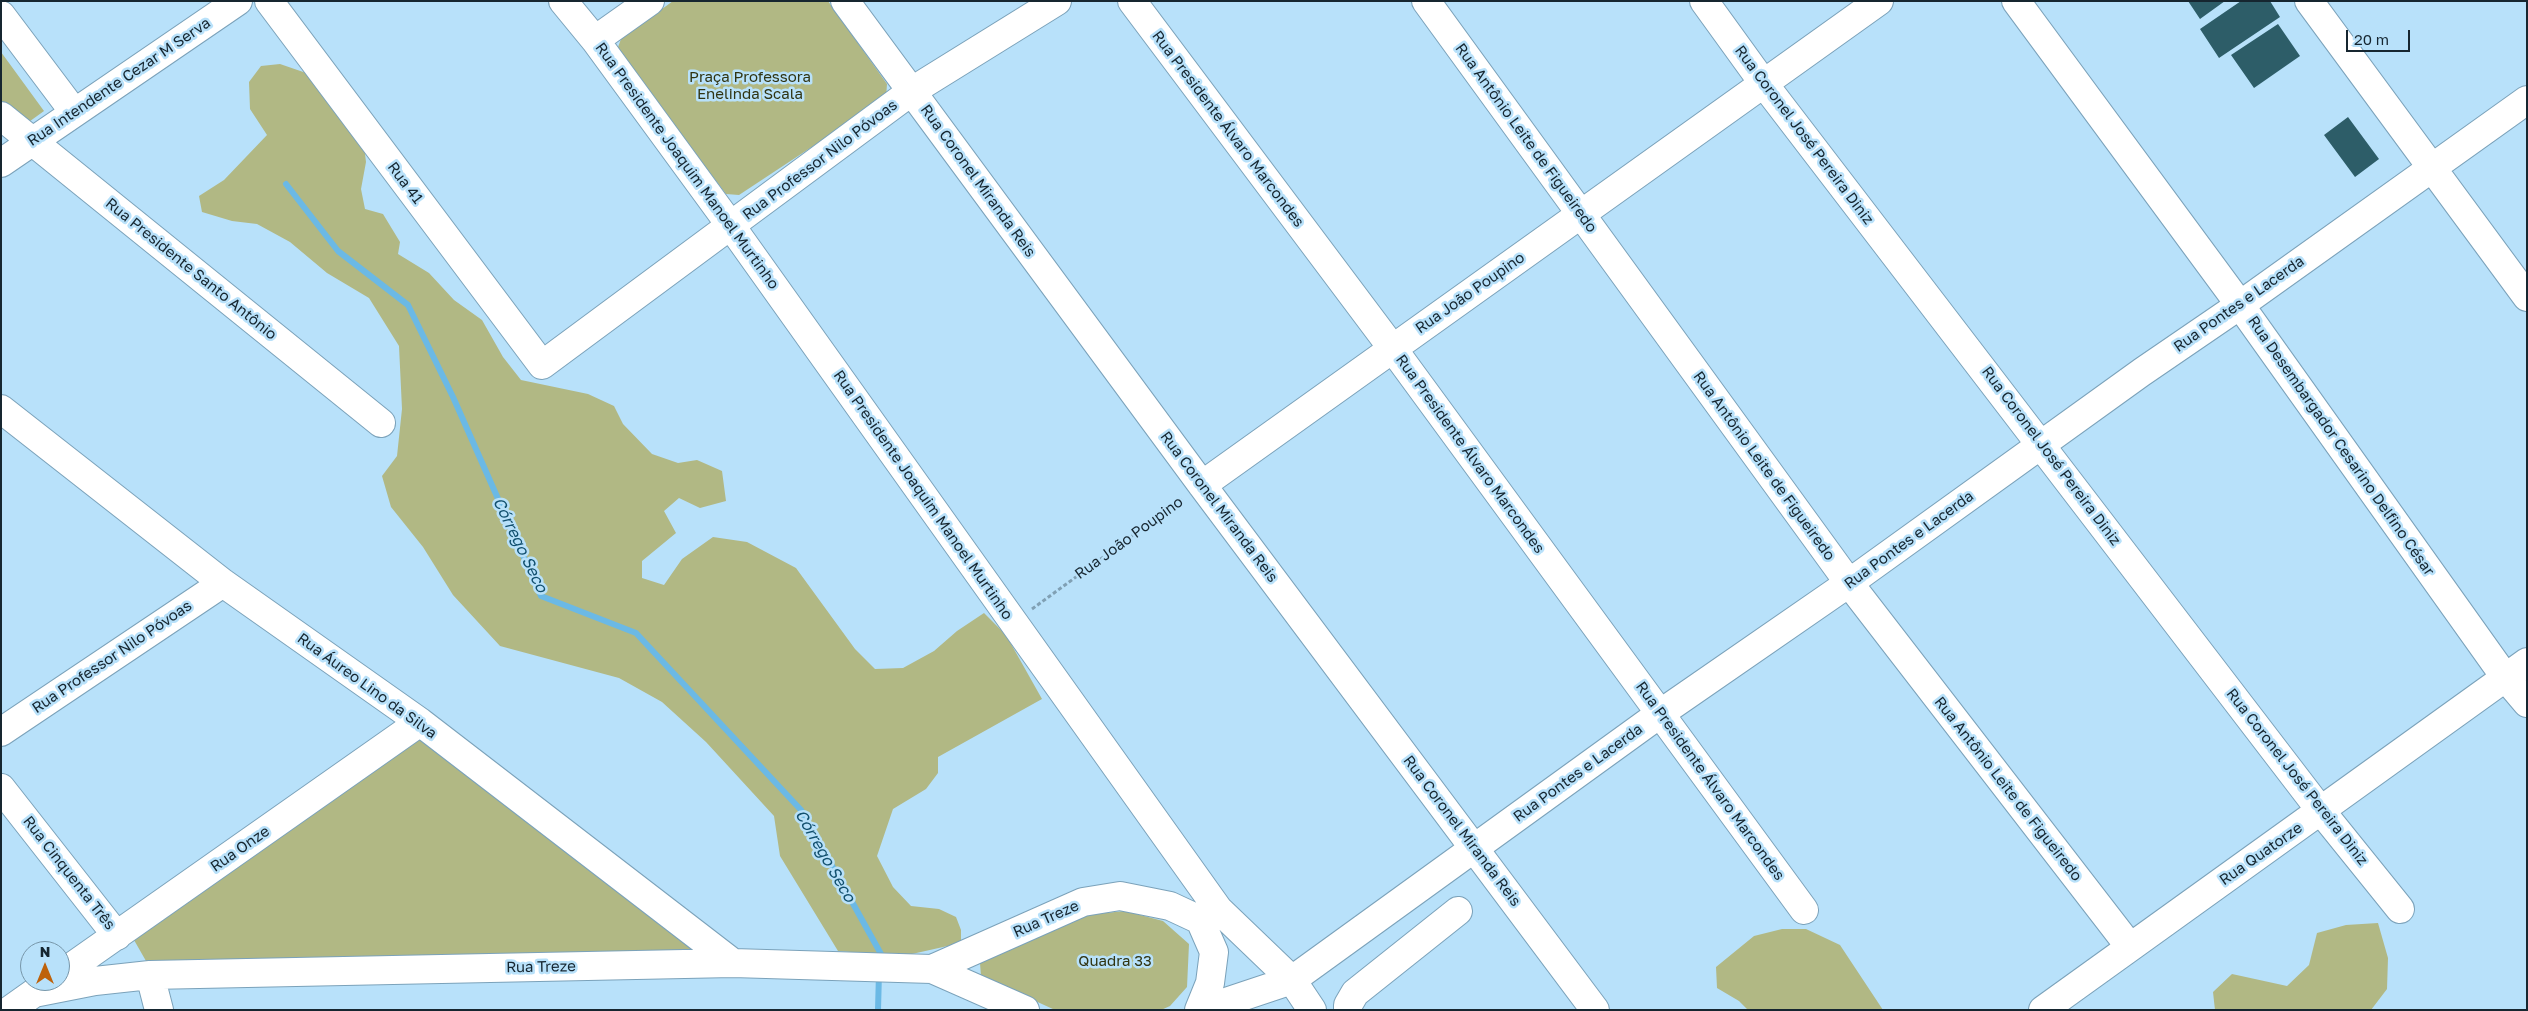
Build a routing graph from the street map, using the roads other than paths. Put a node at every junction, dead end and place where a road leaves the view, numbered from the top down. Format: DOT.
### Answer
graph roads {
  1 [pos="238,1"];
  2 [pos="269,1"];
  3 [pos="563,1"];
  4 [pos="650,1"];
  5 [pos="845,1"];
  6 [pos="1056,1"];
  7 [pos="1132,1"];
  8 [pos="1426,1"];
  9 [pos="1704,1"];
  10 [pos="1879,1"];
  11 [pos="2016,1"];
  12 [pos="2309,1"];
  13 [pos="1,15"];
  14 [pos="595,40"];
  15 [pos="1764,84"];
  16 [pos="912,91"];
  17 [pos="2527,100"];
  18 [pos="74,112"];
  19 [pos="1,116"];
  20 [pos="33,140"];
  21 [pos="1,163"];
  22 [pos="2432,166"];
  23 [pos="1581,214"];
  24 [pos="731,226"];
  25 [pos="2527,297"];
  26 [pos="2240,305"];
  27 [pos="1393,348"];
  28 [pos="542,365"];
  29 [pos="1,409"];
  30 [pos="381,423"];
  31 [pos="2042,444"];
  32 [pos="1202,485"];
  33 [pos="222,583"];
  34 [pos="1849,583"];
  35 [pos="2516,669"];
  36 [pos="2525,704"];
  37 [pos="1661,713"];
  38 [pos="420,722"];
  39 [pos="1,732"];
  40 [pos="1,788"];
  41 [pos="2321,810"];
  42 [pos="1474,847"];
  43 [pos="2400,909"];
  44 [pos="1804,910"];
  45 [pos="1458,911"];
  46 [pos="1209,915"];
  47 [pos="118,936"];
  48 [pos="2130,947"];
  49 [pos="732,963"];
  50 [pos="70,969"];
  51 [pos="924,970"];
  52 [pos="150,976"];
  53 [pos="1292,980"];
  54 [pos="70,984"];
  55 [pos="37,991"];
  56 [pos="10,1010"];
  57 [pos="159,1010"];
  58 [pos="1025,1010"];
  59 [pos="1201,1010"];
  60 [pos="1312,1010"];
  61 [pos="1348,1010"];
  62 [pos="1595,1010"];
  63 [pos="2043,1010"];
  1 -- 18 [label="street, Rua Intendente Cezar M Serva"];
  2 -- 28 [label="street, Rua 41"];
  3 -- 14 [label="street, Rua Presidente Joaquim Manoel Murtinho"];
  4 -- 14 [label="street"];
  5 -- 16 [label="street, Rua Coronel Miranda Reis"];
  6 -- 16 [label="street, Rua Professor Nilo Póvoas"];
  7 -- 27 [label="street, Rua Presidente Álvaro Marcondes"];
  8 -- 23 [label="street, Rua Antônio Leite de Figueiredo"];
  9 -- 15 [label="street, Rua Coronel José Pereira Diniz"];
  10 -- 15 [label="street, Rua João Poupino"];
  11 -- 26 [label="street, Rua Desembargador Cesarino Delfino César"];
  12 -- 22 [label="street"];
  13 -- 18 [label="street"];
  14 -- 24 [label="street, Rua Presidente Joaquim Manoel Murtinho"];
  15 -- 23 [label="street, Rua João Poupino"];
  15 -- 31 [label="street, Rua Coronel José Pereira Diniz"];
  16 -- 24 [label="street, Rua Professor Nilo Póvoas"];
  16 -- 32 [label="street, Rua Coronel Miranda Reis"];
  17 -- 22 [label="street, Rua Pontes e Lacerda"];
  18 -- 20 [label="street, Rua Intendente Cezar M Serva"];
  19 -- 20 [label="street, Rua Presidente Santo Antônio"];
  20 -- 21 [label="street, Rua Intendente Cezar M Serva"];
  20 -- 30 [label="street, Rua Presidente Santo Antônio"];
  22 -- 25 [label="street"];
  22 -- 26 [label="street, Rua Pontes e Lacerda"];
  23 -- 27 [label="street, Rua João Poupino"];
  23 -- 34 [label="street, Rua Antônio Leite de Figueiredo"];
  24 -- 28 [label="street, Rua Professor Nilo Póvoas"];
  24 -- 46 [label="street, Rua Presidente Joaquim Manoel Murtinho"];
  26 -- 31 [label="street, Rua Pontes e Lacerda"];
  26 -- 35 [label="street, Rua Desembargador Cesarino Delfino César"];
  27 -- 32 [label="street, Rua João Poupino"];
  27 -- 37 [label="street, Rua Presidente Álvaro Marcondes"];
  29 -- 33 [label="street, Rua Áureo Lino da Silva"];
  31 -- 34 [label="street, Rua Pontes e Lacerda"];
  31 -- 41 [label="street, Rua Coronel José Pereira Diniz"];
  32 -- 42 [label="street, Rua Coronel Miranda Reis"];
  33 -- 38 [label="street, Rua Áureo Lino da Silva"];
  33 -- 39 [label="street, Rua Professor Nilo Póvoas"];
  34 -- 37 [label="street, Rua Pontes e Lacerda"];
  34 -- 48 [label="street, Rua Antônio Leite de Figueiredo"];
  35 -- 36 [label="street, Rua Desembargador Cesarino Delfino César"];
  35 -- 41 [label="street, Rua Quatorze"];
  37 -- 42 [label="street, Rua Pontes e Lacerda"];
  37 -- 44 [label="street, Rua Presidente Álvaro Marcondes"];
  38 -- 47 [label="street, Rua Onze"];
  38 -- 49 [label="street, Rua Áureo Lino da Silva"];
  40 -- 47 [label="street, Rua Cinquenta Três"];
  41 -- 43 [label="street, Rua Coronel José Pereira Diniz"];
  41 -- 48 [label="street, Rua Quatorze"];
  42 -- 53 [label="street, Rua Pontes e Lacerda"];
  42 -- 62 [label="street, Rua Coronel Miranda Reis"];
  45 -- 61 [label="street"];
  46 -- 51 [label="street, Rua Treze"];
  46 -- 53 [label="street, Rua Presidente Joaquim Manoel Murtinho"];
  46 -- 59 [label="street"];
  47 -- 50 [label="street, Rua Onze"];
  48 -- 63 [label="street, Rua Quatorze"];
  49 -- 51 [label="street, Rua Treze"];
  49 -- 52 [label="street, Rua Treze"];
  51 -- 58 [label="street, Rua Treze"];
  52 -- 54 [label="street, Rua Treze"];
  52 -- 57 [label="street"];
  53 -- 59 [label="street"];
  53 -- 60 [label="street, Rua Presidente Joaquim Manoel Murtinho"];
  55 -- 56 [label="street"];
}
